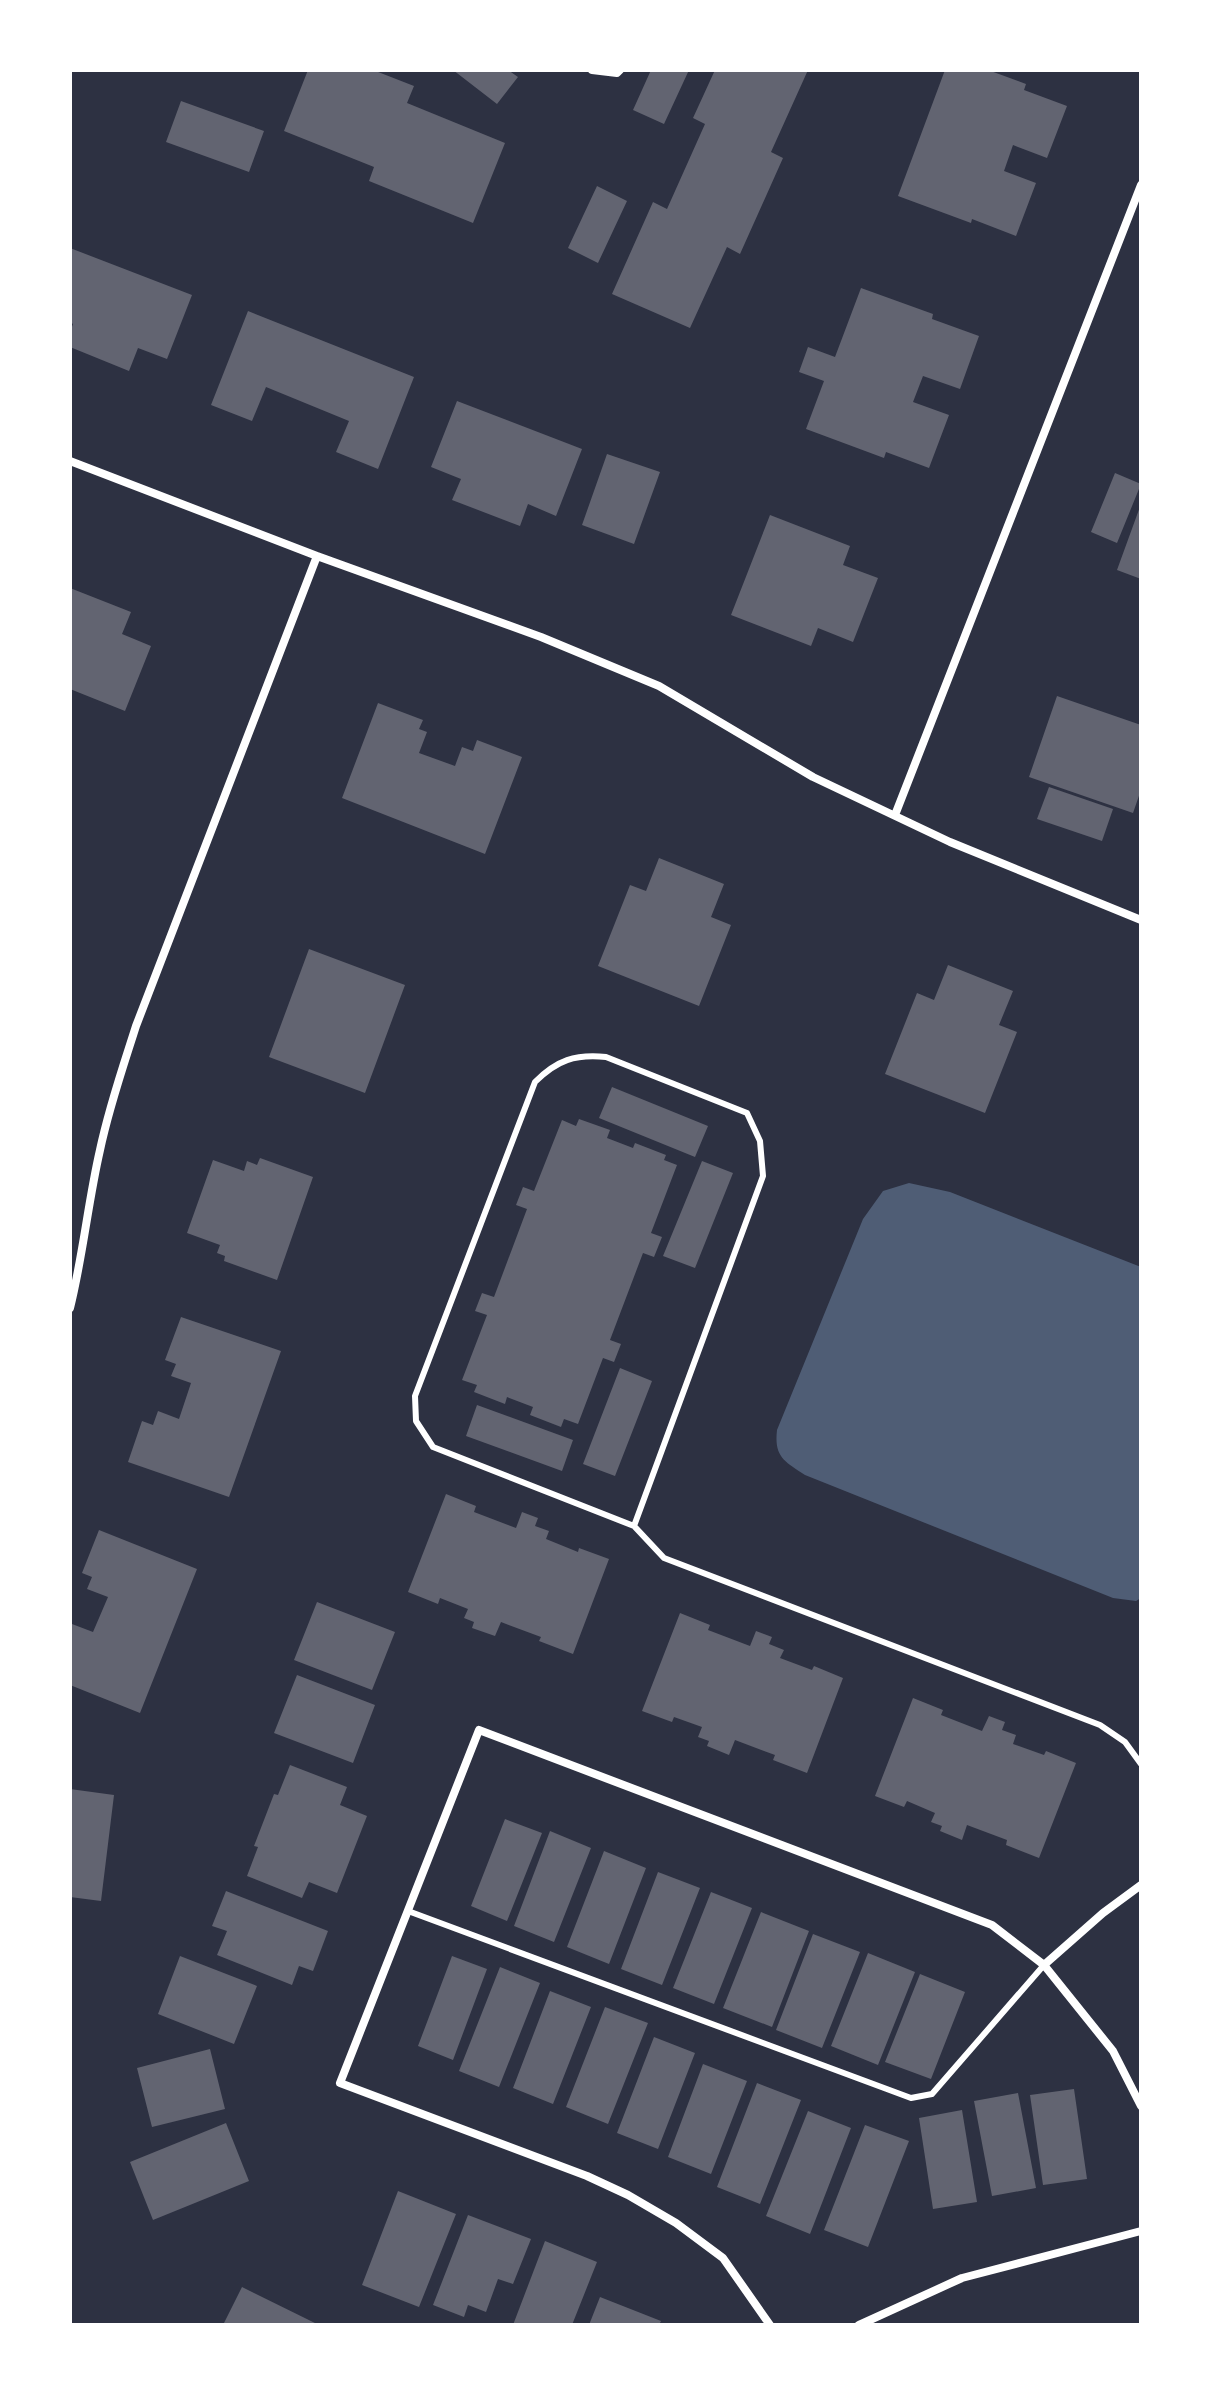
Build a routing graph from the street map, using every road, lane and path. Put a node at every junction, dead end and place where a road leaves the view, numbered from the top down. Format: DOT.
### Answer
graph roads {
  1 [pos="592,70"];
  2 [pos="620,70"];
  3 [pos="1141,185"];
  4 [pos="70,461"];
  5 [pos="317,556"];
  6 [pos="895,815"];
  7 [pos="1141,920"];
  8 [pos="70,1308"];
  9 [pos="634,1526"];
  10 [pos="1141,1764"];
  11 [pos="1141,1885"];
  12 [pos="408,1911"];
  13 [pos="1044,1965"];
  14 [pos="1141,2106"];
  15 [pos="1141,2231"];
  16 [pos="770,2325"];
  17 [pos="859,2325"];
  1 -- 2 [label="street"];
  3 -- 6 [label="street"];
  4 -- 5 [label="street"];
  5 -- 6 [label="street"];
  5 -- 8 [label="street"];
  6 -- 7 [label="street"];
  9 -- 9 [label="lane"];
  9 -- 10 [label="lane"];
  11 -- 13 [label="street"];
  12 -- 13 [label="lane"];
  12 -- 13 [label="street"];
  12 -- 16 [label="street"];
  13 -- 14 [label="street"];
  15 -- 17 [label="street"];
}
